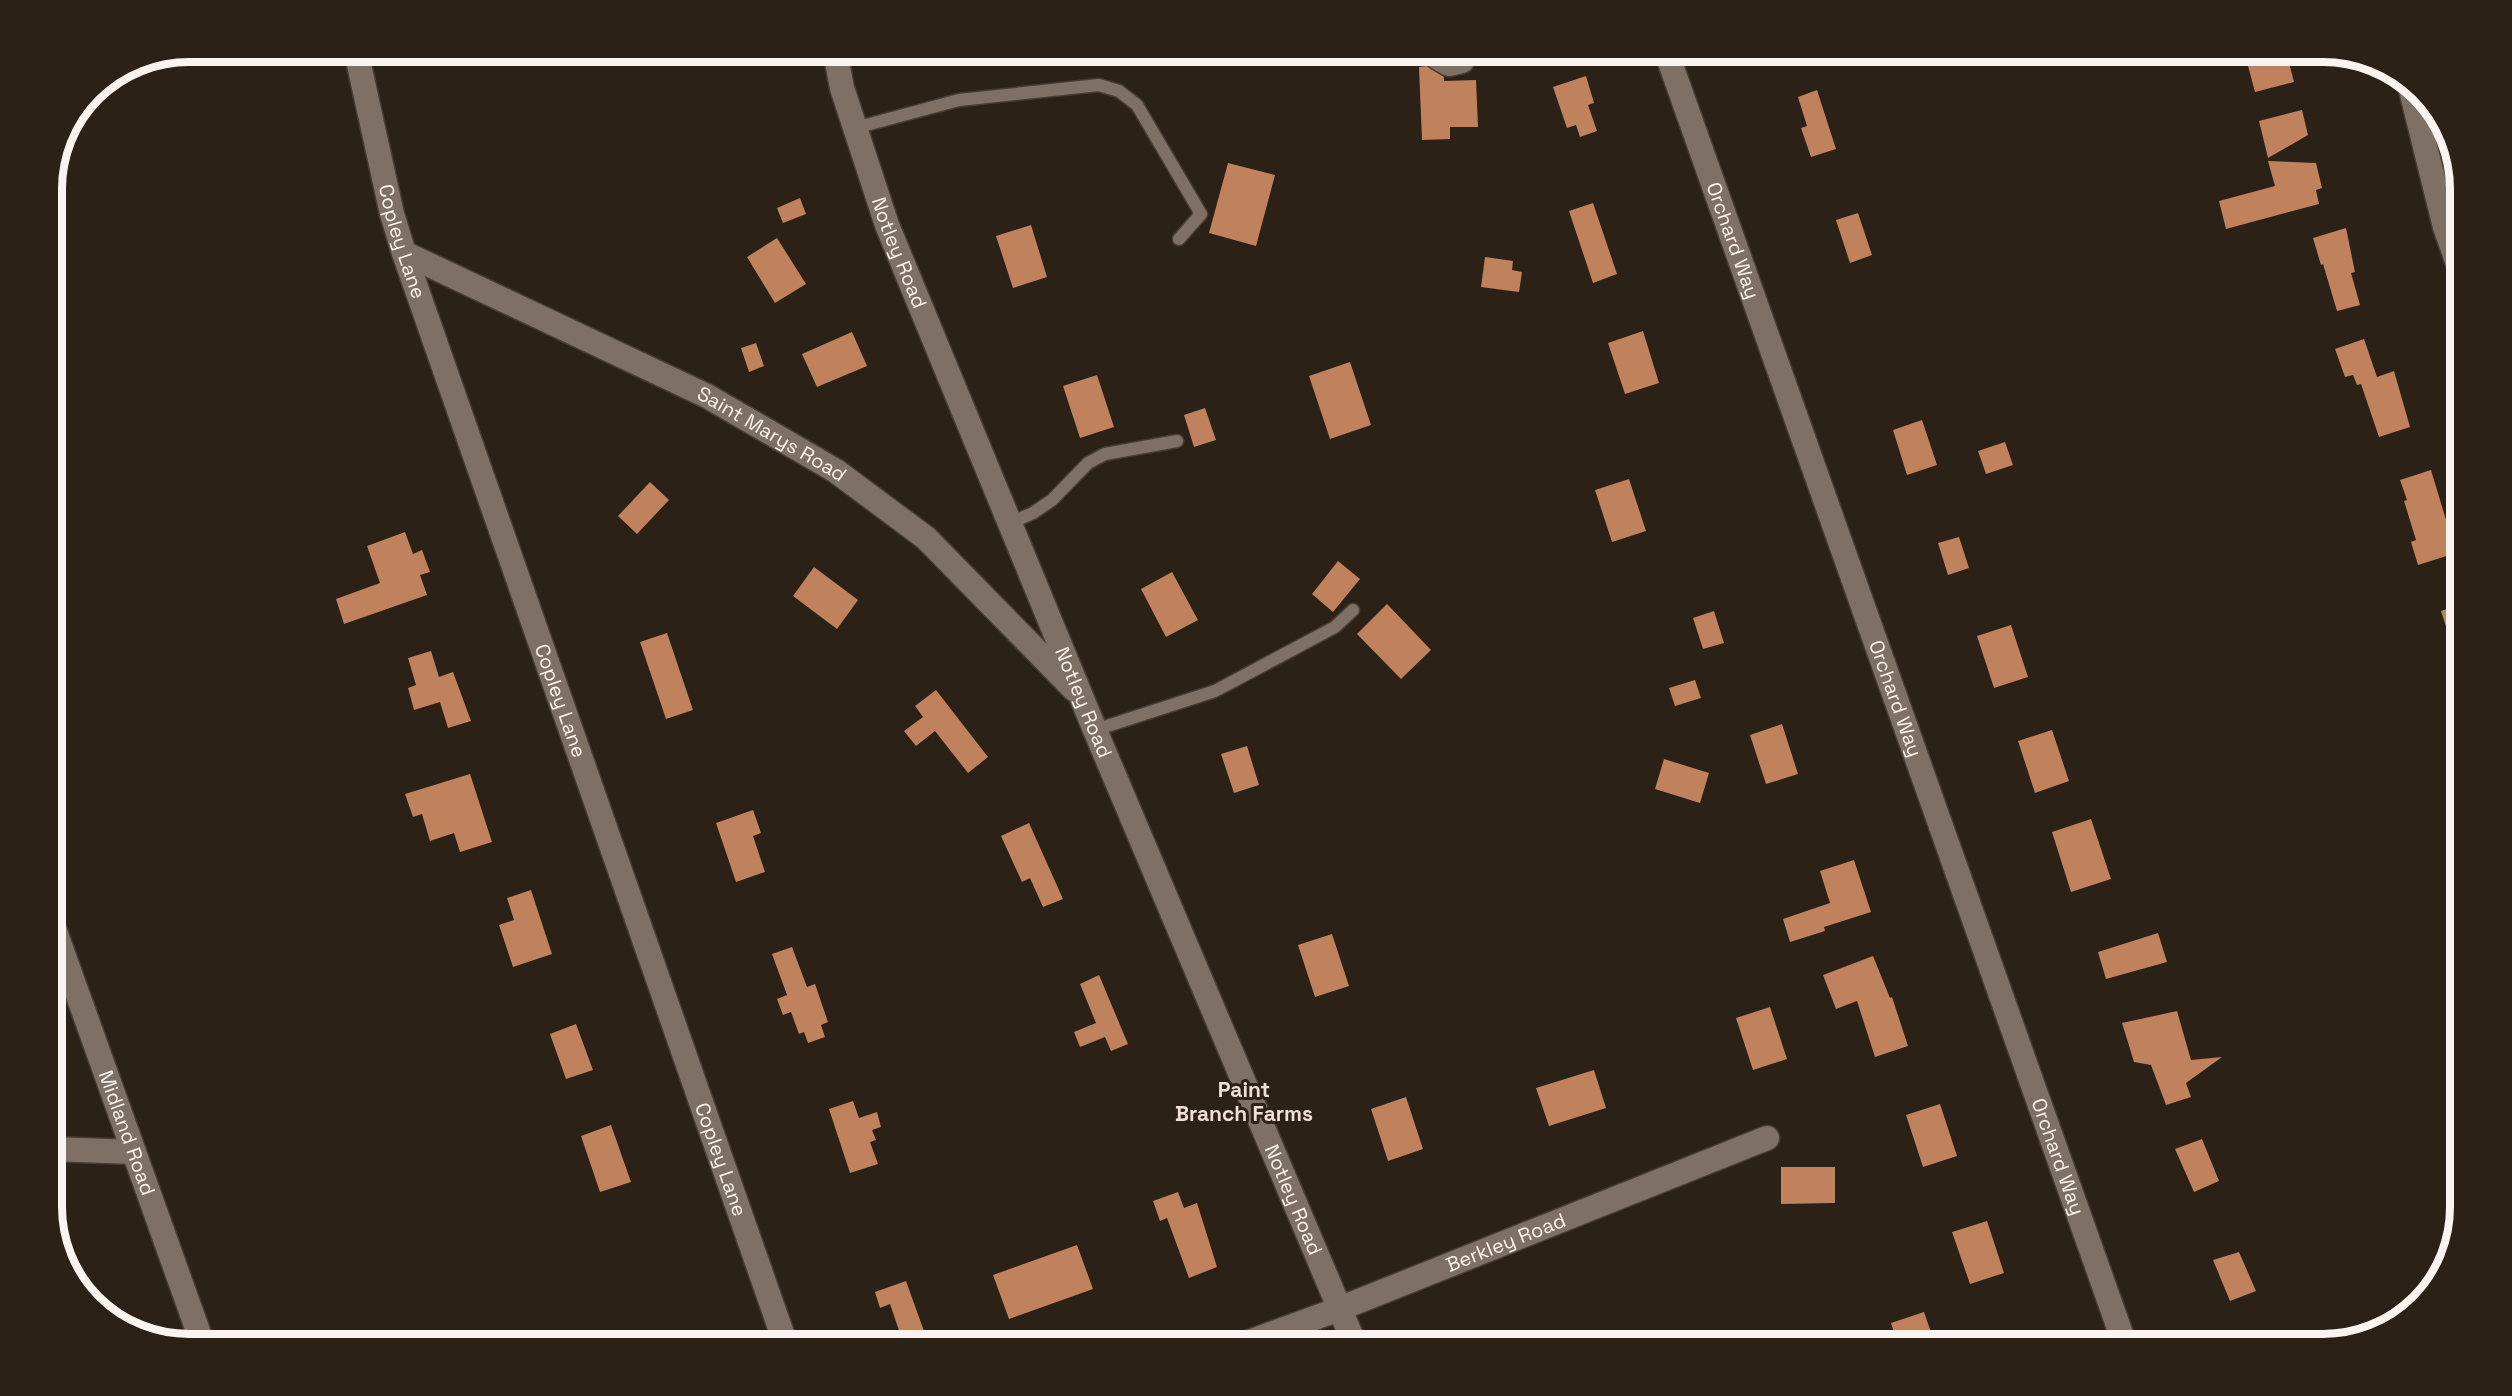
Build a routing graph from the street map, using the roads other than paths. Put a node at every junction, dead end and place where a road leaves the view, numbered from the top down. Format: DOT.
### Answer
graph roads {
  1 [pos="358,62"];
  2 [pos="837,62"];
  3 [pos="1670,62"];
  4 [pos="2413,99"];
  5 [pos="855,128"];
  6 [pos="1179,239"];
  7 [pos="2450,241"];
  8 [pos="404,253"];
  9 [pos="1177,441"];
  10 [pos="1010,523"];
  11 [pos="1353,610"];
  12 [pos="1082,697"];
  13 [pos="1095,730"];
  14 [pos="62,951"];
  15 [pos="1767,1138"];
  16 [pos="62,1149"];
  17 [pos="134,1152"];
  18 [pos="1339,1309"];
  19 [pos="198,1334"];
  20 [pos="782,1334"];
  21 [pos="1271,1334"];
  22 [pos="1349,1334"];
  23 [pos="2121,1334"];
  1 -- 8 [label="street, Copley Lane"];
  2 -- 5 [label="street, Notley Road"];
  3 -- 23 [label="street, Orchard Way"];
  4 -- 7 [label="street"];
  5 -- 6 [label="lane"];
  5 -- 10 [label="street, Notley Road"];
  8 -- 12 [label="street, Saint Marys Road"];
  8 -- 20 [label="street, Copley Lane"];
  9 -- 10 [label="lane"];
  10 -- 12 [label="street, Notley Road"];
  11 -- 13 [label="lane"];
  12 -- 13 [label="street, Notley Road"];
  13 -- 18 [label="street, Notley Road"];
  14 -- 17 [label="street, Midland Road"];
  15 -- 18 [label="street, Berkley Road"];
  16 -- 17 [label="street"];
  17 -- 19 [label="street, Midland Road"];
  18 -- 21 [label="street, Berkley Road"];
  18 -- 22 [label="street, Notley Road"];
}
